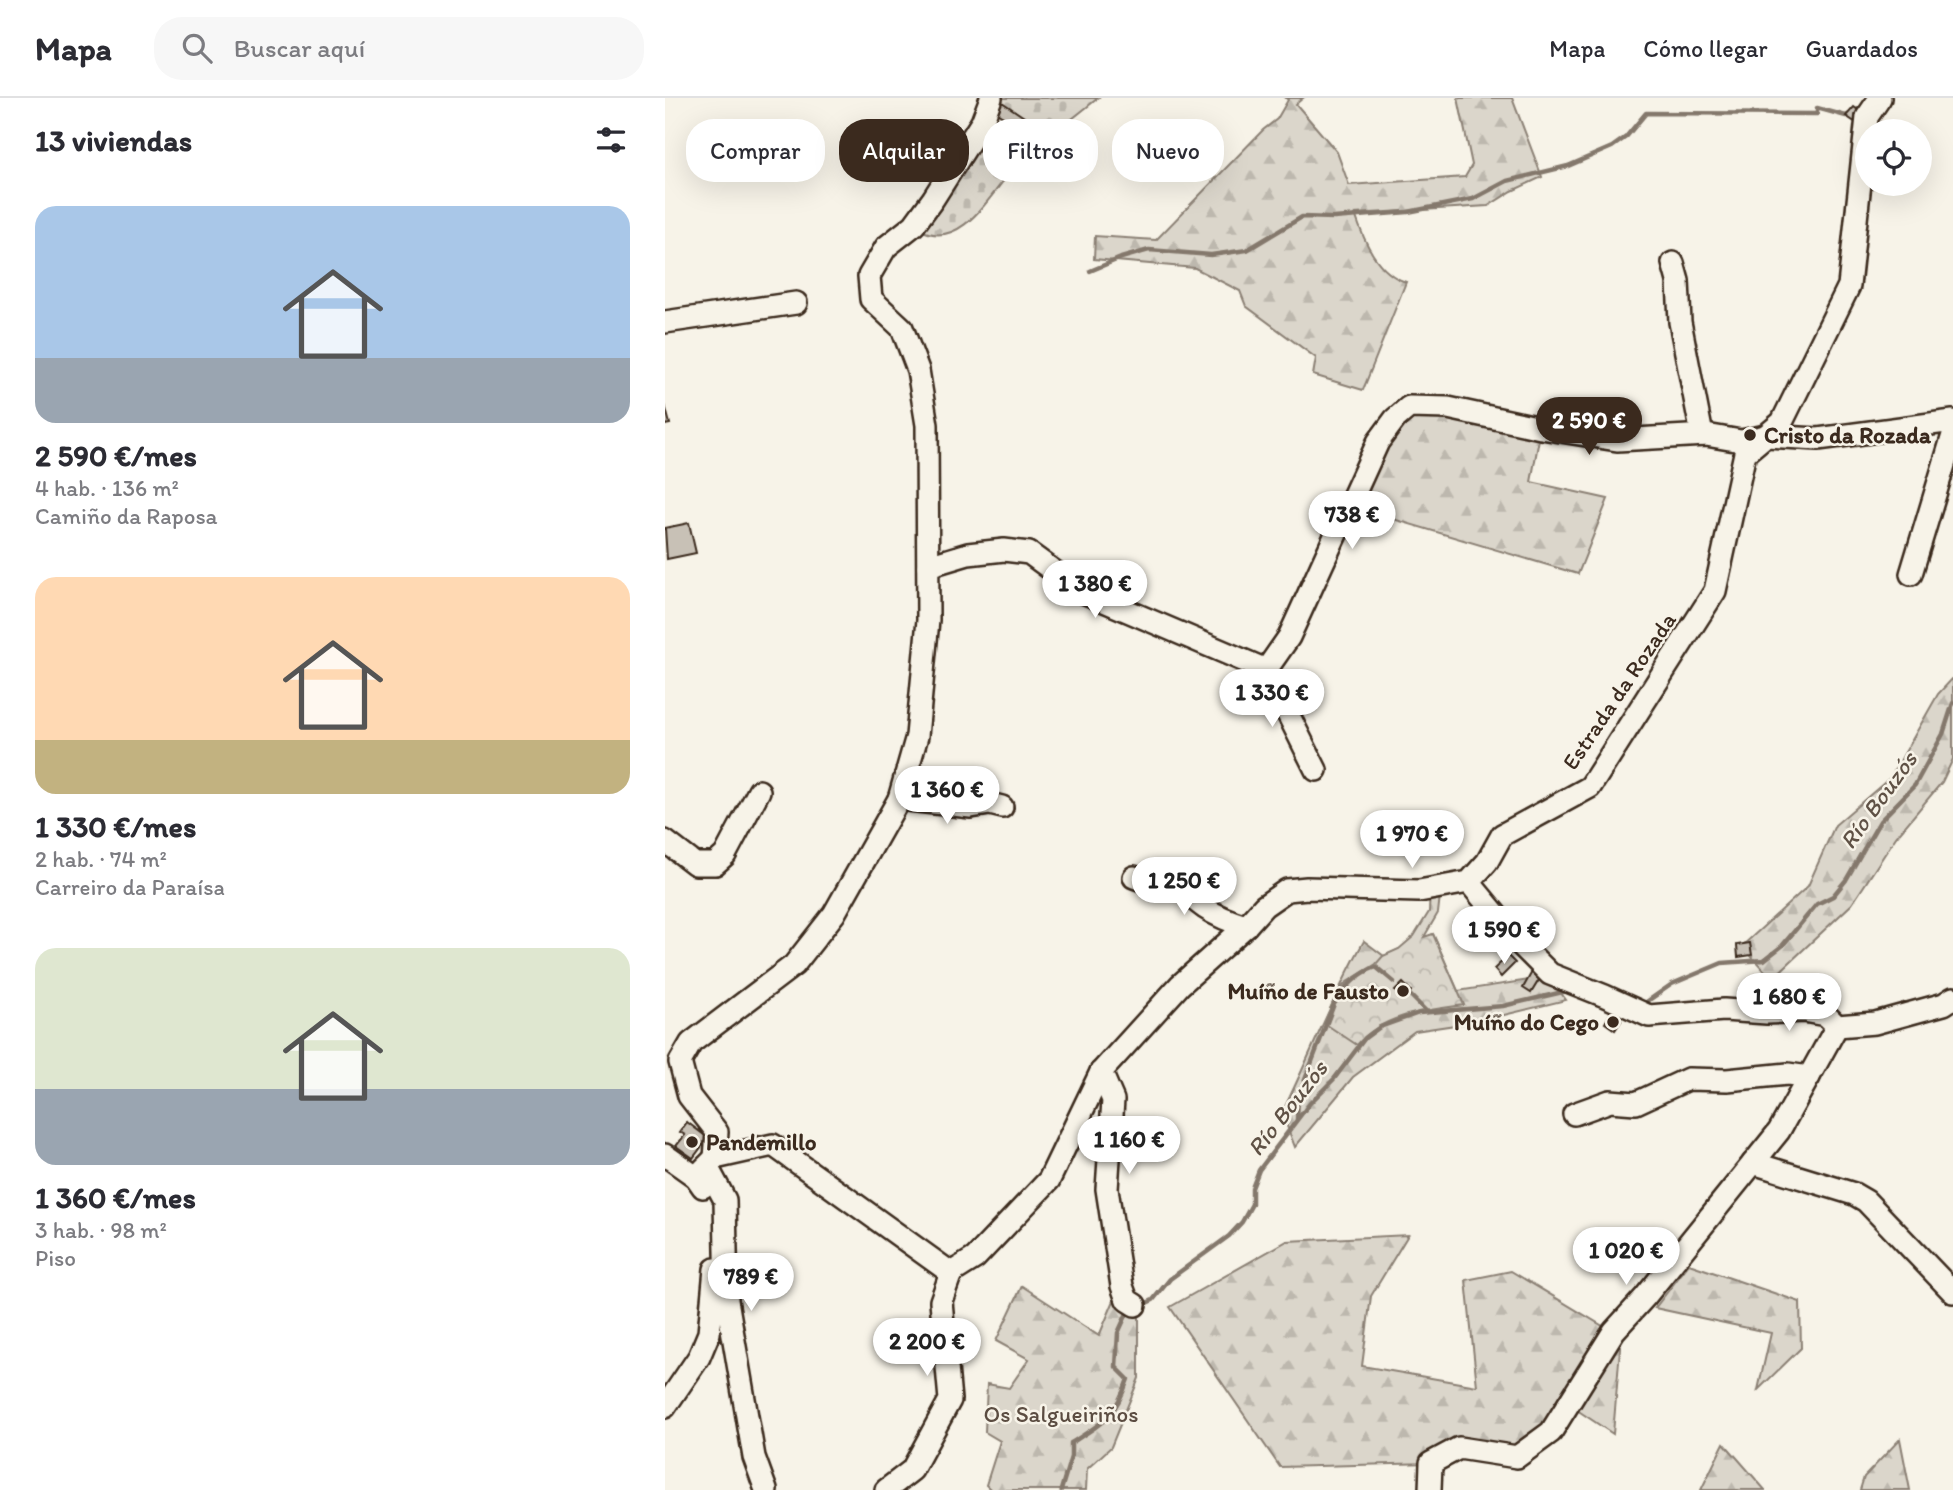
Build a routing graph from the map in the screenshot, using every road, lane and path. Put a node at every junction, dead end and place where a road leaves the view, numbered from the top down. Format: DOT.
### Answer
graph roads {
  1 [pos="991,98"];
  2 [pos="1880,98"];
  3 [pos="1673,263"];
  4 [pos="796,303"];
  5 [pos="665,322"];
  6 [pos="1702,435"];
  7 [pos="1766,436"];
  8 [pos="928,566"];
  9 [pos="1911,574"];
  10 [pos="1266,670"];
  11 [pos="1316,770"];
  12 [pos="759,792"];
  13 [pos="899,799"];
  14 [pos="1002,807"];
  15 [pos="665,841"];
  16 [pos="1134,877"];
  17 [pos="1469,882"];
  18 [pos="1246,926"];
  19 [pos="1953,998"];
  20 [pos="1837,1026"];
  21 [pos="1101,1072"];
  22 [pos="1809,1077"];
  23 [pos="1574,1114"];
  24 [pos="668,1162"];
  25 [pos="1753,1163"];
  26 [pos="705,1167"];
  27 [pos="951,1273"];
  28 [pos="1953,1292"];
  29 [pos="1135,1305"];
  30 [pos="665,1407"];
  31 [pos="766,1490"];
  32 [pos="886,1490"];
  33 [pos="1430,1490"];
  1 -- 8 [label="street"];
  2 -- 7 [label="street, Estrada da Rozada"];
  3 -- 6 [label="street"];
  4 -- 5 [label="street"];
  6 -- 7 [label="street"];
  6 -- 10 [label="street"];
  7 -- 9 [label="street"];
  7 -- 17 [label="street, Estrada da Rozada"];
  8 -- 10 [label="street"];
  8 -- 13 [label="street"];
  10 -- 11 [label="street"];
  12 -- 15 [label="street"];
  13 -- 14 [label="street"];
  13 -- 26 [label="street"];
  16 -- 18 [label="street"];
  17 -- 18 [label="street"];
  17 -- 20 [label="street"];
  18 -- 21 [label="street"];
  19 -- 20 [label="street"];
  20 -- 22 [label="street"];
  21 -- 27 [label="street"];
  21 -- 29 [label="street"];
  22 -- 23 [label="street"];
  22 -- 25 [label="street"];
  24 -- 26 [label="street"];
  25 -- 28 [label="street"];
  25 -- 33 [label="street"];
  26 -- 27 [label="street"];
  26 -- 30 [label="street"];
  26 -- 31 [label="street"];
  27 -- 32 [label="street"];
}
